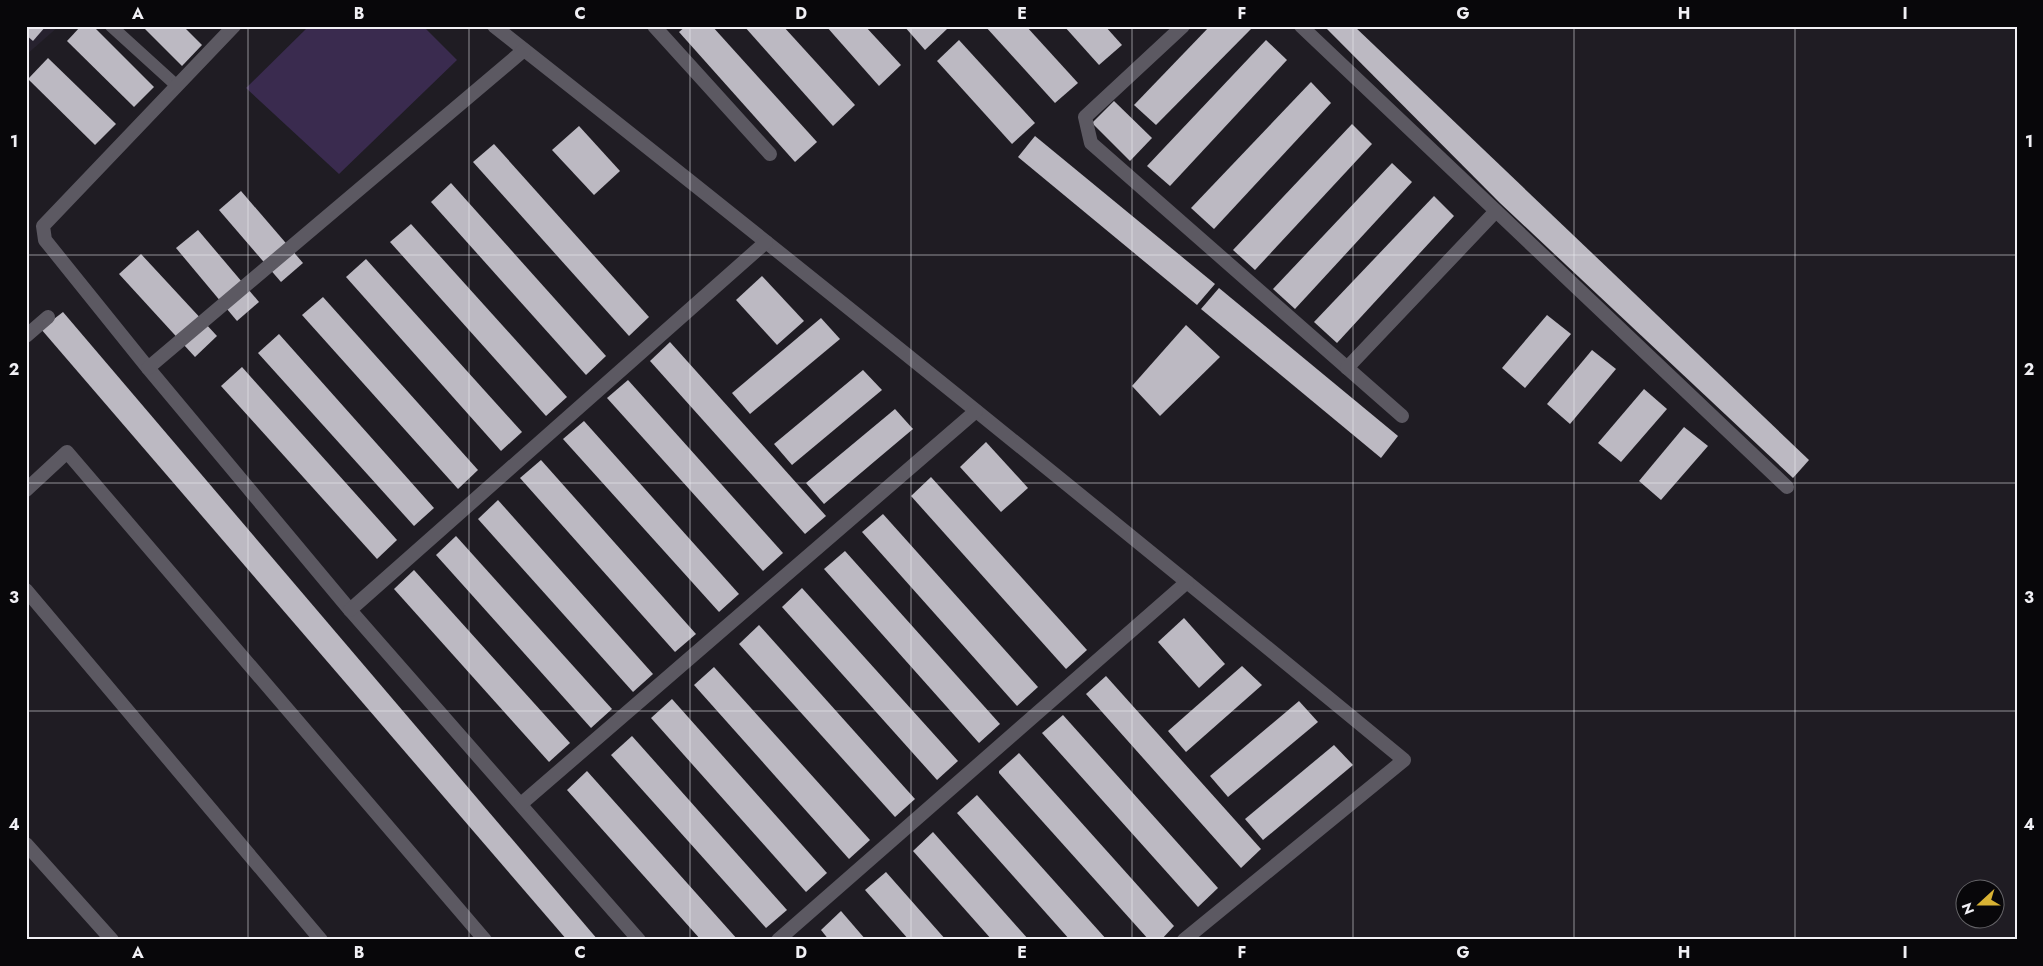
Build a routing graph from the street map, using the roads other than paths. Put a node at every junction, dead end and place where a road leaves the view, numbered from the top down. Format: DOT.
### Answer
graph roads {
  1 [pos="111,26"];
  2 [pos="234,26"];
  3 [pos="494,26"];
  4 [pos="1183,26"];
  5 [pos="1301,26"];
  6 [pos="660,28"];
  7 [pos="524,50"];
  8 [pos="178,86"];
  9 [pos="770,154"];
  10 [pos="1496,211"];
  11 [pos="766,242"];
  12 [pos="48,317"];
  13 [pos="26,336"];
  14 [pos="148,368"];
  15 [pos="1347,368"];
  16 [pos="976,410"];
  17 [pos="1402,416"];
  18 [pos="1787,486"];
  19 [pos="26,490"];
  20 [pos="1188,582"];
  21 [pos="26,590"];
  22 [pos="350,610"];
  23 [pos="522,804"];
  24 [pos="26,844"];
  25 [pos="112,940"];
  26 [pos="321,940"];
  27 [pos="485,940"];
  28 [pos="639,940"];
  29 [pos="778,940"];
  30 [pos="1184,940"];
  1 -- 8 [label="lane"];
  2 -- 8 [label="street"];
  3 -- 7 [label="street"];
  4 -- 15 [label="street"];
  5 -- 10 [label="street"];
  6 -- 9 [label="street"];
  7 -- 11 [label="street"];
  7 -- 14 [label="street"];
  8 -- 14 [label="street"];
  10 -- 15 [label="street"];
  10 -- 18 [label="street"];
  11 -- 16 [label="street"];
  11 -- 22 [label="street"];
  12 -- 13 [label="street"];
  14 -- 22 [label="street"];
  15 -- 17 [label="street"];
  16 -- 20 [label="street"];
  16 -- 23 [label="street"];
  19 -- 27 [label="street"];
  20 -- 29 [label="street"];
  20 -- 30 [label="street"];
  21 -- 26 [label="street"];
  22 -- 23 [label="street"];
  23 -- 28 [label="street"];
  24 -- 25 [label="street"];
}
